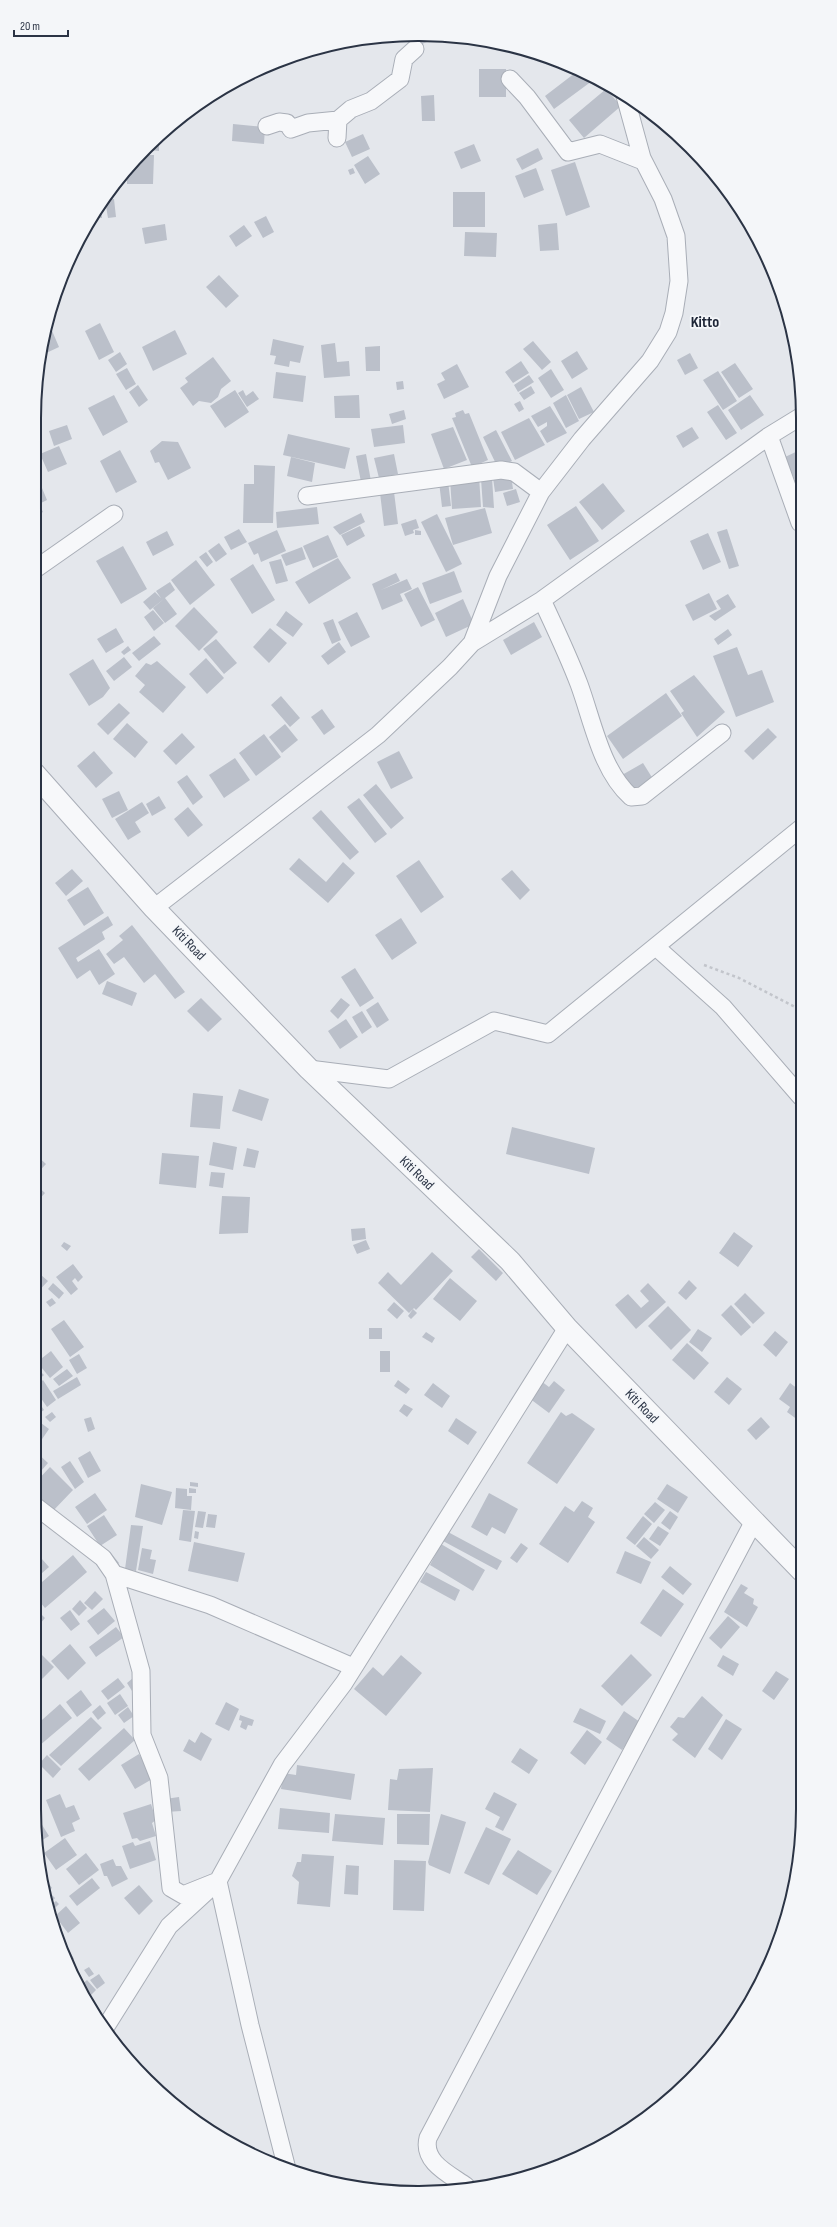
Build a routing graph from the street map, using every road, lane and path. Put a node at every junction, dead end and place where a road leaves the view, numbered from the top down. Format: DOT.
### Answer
graph roads {
  1 [pos="415,50"];
  2 [pos="510,79"];
  3 [pos="627,104"];
  4 [pos="338,120"];
  5 [pos="267,126"];
  6 [pos="337,138"];
  7 [pos="644,161"];
  8 [pos="796,419"];
  9 [pos="769,436"];
  10 [pos="541,492"];
  11 [pos="307,496"];
  12 [pos="796,512"];
  13 [pos="114,514"];
  14 [pos="41,565"];
  15 [pos="542,600"];
  16 [pos="472,643"];
  17 [pos="722,732"];
  18 [pos="41,781"];
  19 [pos="796,832"];
  20 [pos="154,908"];
  21 [pos="656,947"];
  22 [pos="697,962"];
  23 [pos="796,1007"];
  24 [pos="309,1069"];
  25 [pos="796,1091"];
  26 [pos="566,1328"];
  27 [pos="41,1510"];
  28 [pos="754,1521"];
  29 [pos="796,1564"];
  30 [pos="114,1574"];
  31 [pos="353,1667"];
  32 [pos="218,1881"];
  33 [pos="108,2023"];
  34 [pos="285,2161"];
  35 [pos="462,2183"];
  1 -- 4 [label="street"];
  2 -- 7 [label="street"];
  3 -- 7 [label="street"];
  4 -- 5 [label="street"];
  4 -- 6 [label="street"];
  7 -- 10 [label="street"];
  8 -- 9 [label="street"];
  9 -- 12 [label="street"];
  9 -- 15 [label="street"];
  10 -- 11 [label="street"];
  10 -- 16 [label="street"];
  13 -- 14 [label="street"];
  15 -- 16 [label="street"];
  15 -- 17 [label="street"];
  16 -- 20 [label="street"];
  18 -- 20 [label="street, Kiti Road"];
  19 -- 21 [label="street"];
  20 -- 24 [label="street, Kiti Road"];
  21 -- 24 [label="street"];
  21 -- 25 [label="street"];
  22 -- 23 [label="path"];
  24 -- 26 [label="street, Kiti Road"];
  26 -- 28 [label="street, Kiti Road"];
  26 -- 31 [label="street"];
  27 -- 30 [label="street"];
  28 -- 29 [label="street, Kiti Road"];
  28 -- 35 [label="street"];
  30 -- 31 [label="street"];
  30 -- 32 [label="street"];
  31 -- 32 [label="street"];
  32 -- 33 [label="street"];
  32 -- 34 [label="street"];
}
